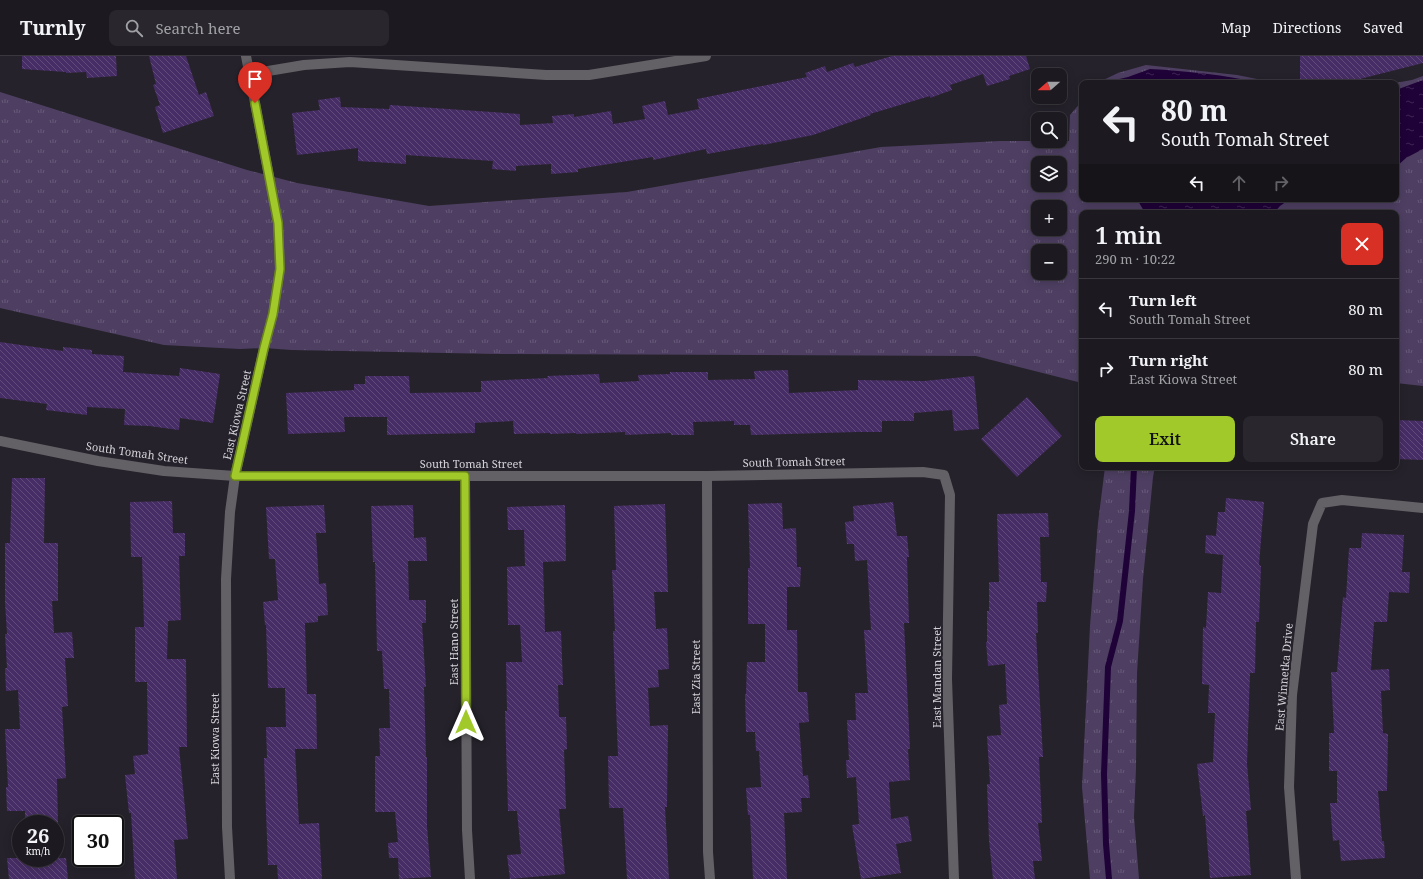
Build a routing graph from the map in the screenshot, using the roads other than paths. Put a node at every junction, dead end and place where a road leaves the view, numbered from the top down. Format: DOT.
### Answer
graph roads {
  1 [pos="246,56"];
  2 [pos="706,56"];
  3 [pos="250,74"];
  4 [pos="0,441"];
  5 [pos="944,475"];
  6 [pos="235,476"];
  7 [pos="465,476"];
  8 [pos="707,476"];
  9 [pos="1423,508"];
  10 [pos="230,879"];
  11 [pos="470,879"];
  12 [pos="710,879"];
  13 [pos="954,879"];
  14 [pos="1296,879"];
  1 -- 3 [label="street, East Kiowa Street"];
  2 -- 3 [label="street"];
  3 -- 6 [label="street, East Kiowa Street"];
  4 -- 6 [label="street, South Tomah Street"];
  5 -- 8 [label="street, South Tomah Street"];
  5 -- 13 [label="street, East Mandan Street"];
  6 -- 7 [label="street, South Tomah Street"];
  6 -- 10 [label="street, East Kiowa Street"];
  7 -- 8 [label="street, South Tomah Street"];
  7 -- 11 [label="street, East Hano Street"];
  8 -- 12 [label="street, East Zia Street"];
  9 -- 14 [label="street, East Winnetka Drive"];
}
